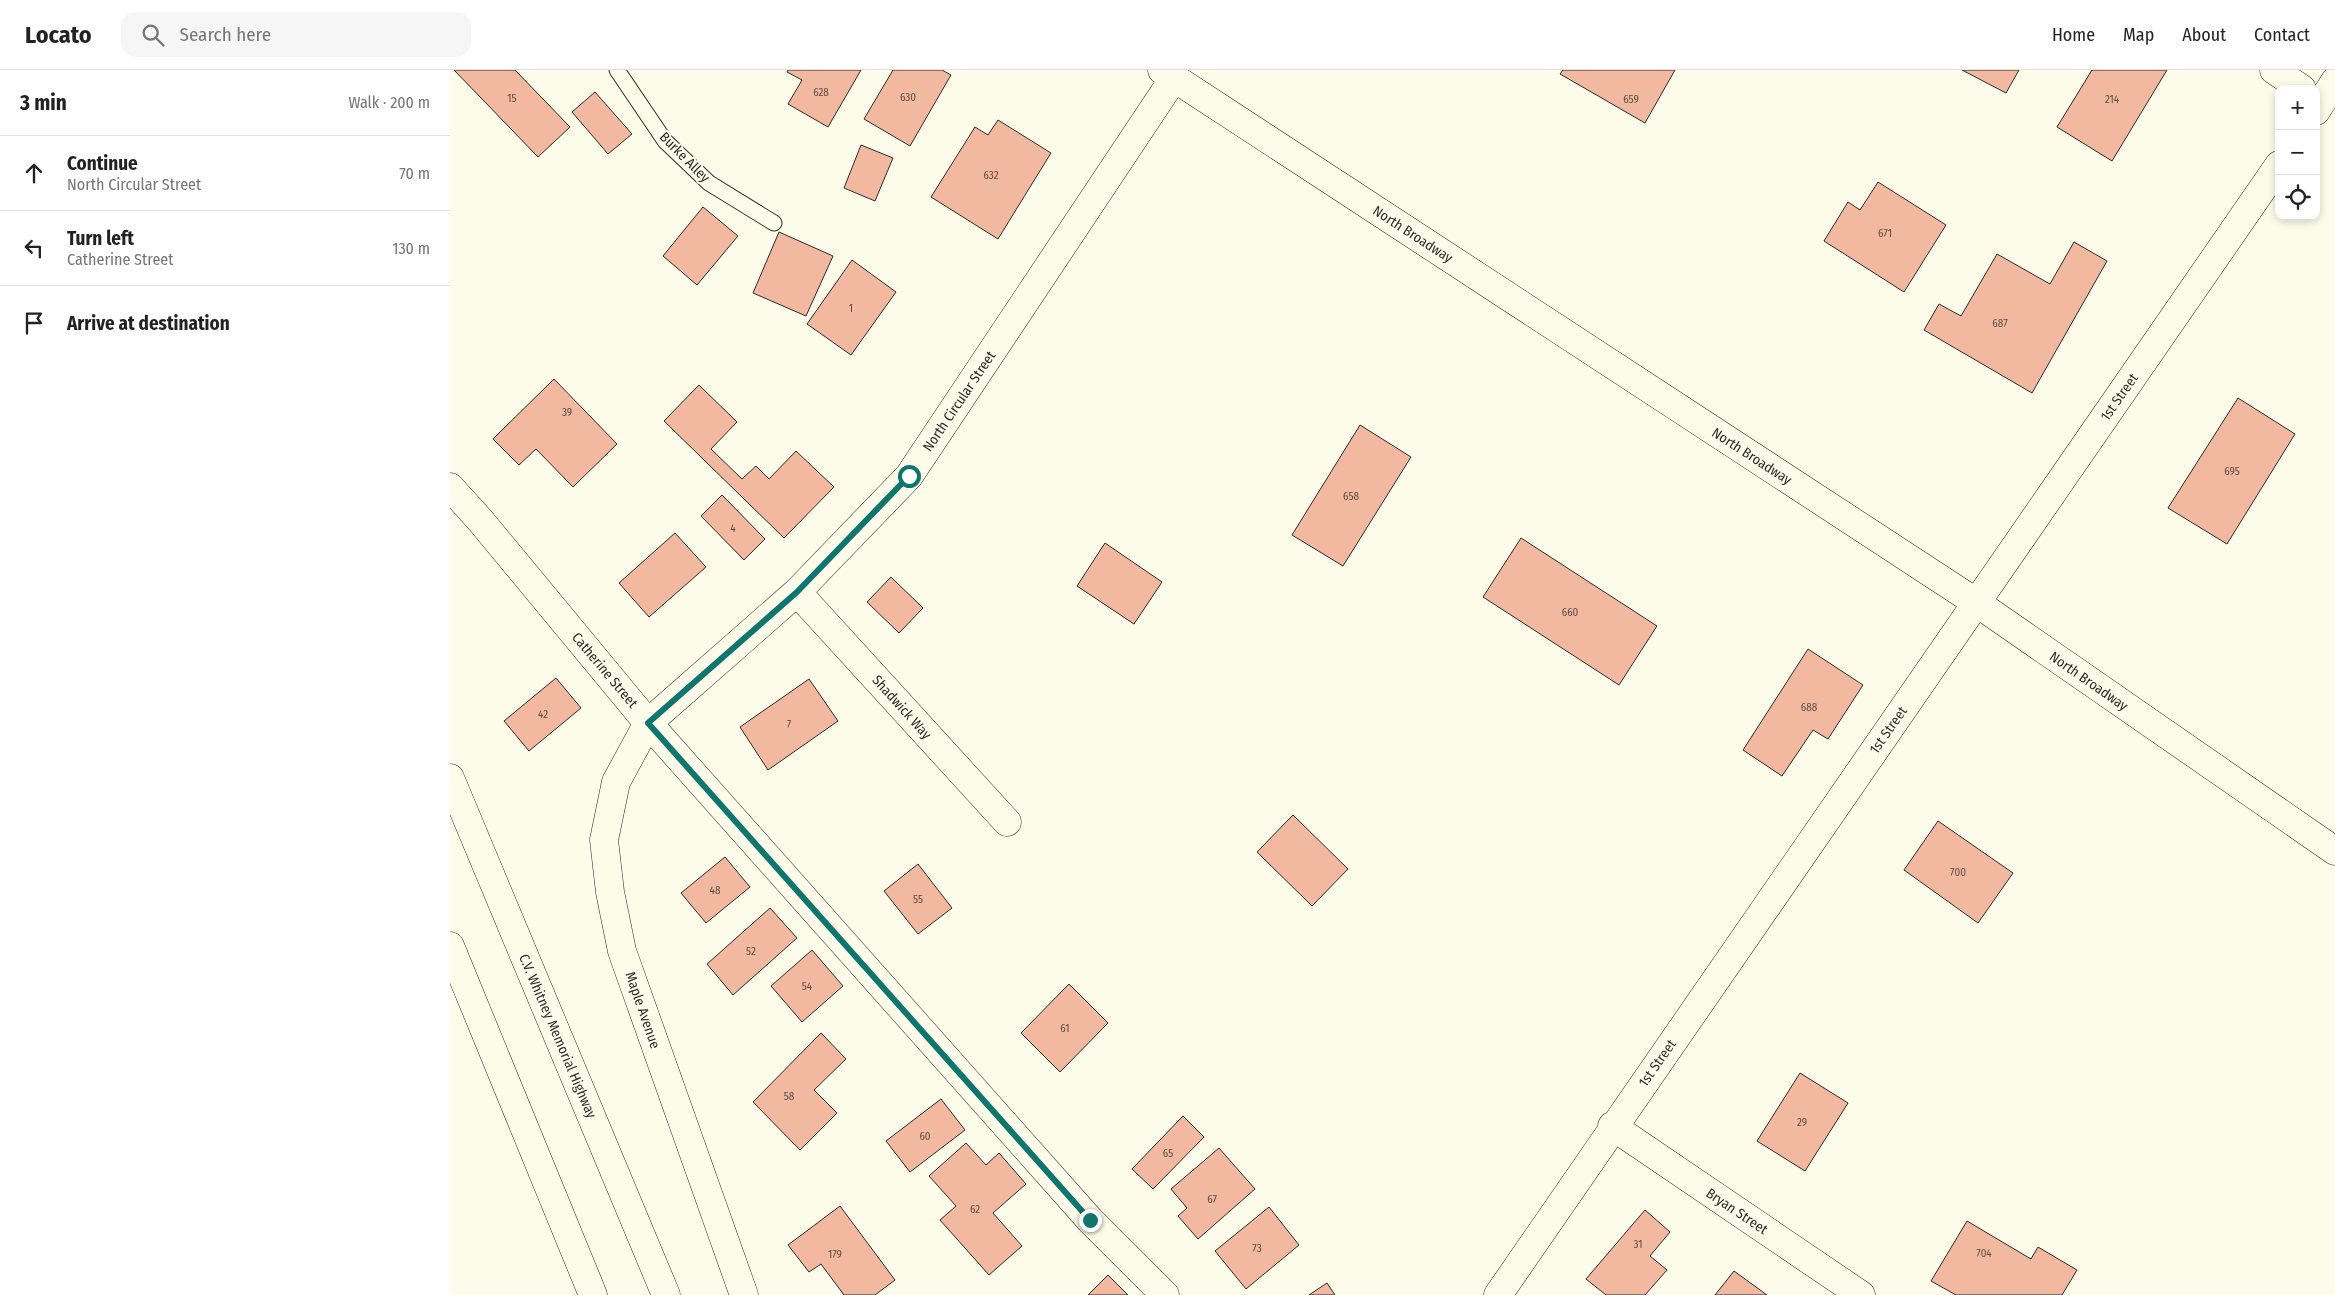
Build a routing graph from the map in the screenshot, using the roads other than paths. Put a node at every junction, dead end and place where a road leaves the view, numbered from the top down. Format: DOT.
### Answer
graph roads {
  1 [pos="617,70"];
  2 [pos="2274,70"];
  3 [pos="1168,74"];
  4 [pos="2321,98"];
  5 [pos="2275,172"];
  6 [pos="774,223"];
  7 [pos="450,487"];
  8 [pos="797,592"];
  9 [pos="1976,603"];
  10 [pos="648,723"];
  11 [pos="450,778"];
  12 [pos="1007,822"];
  13 [pos="2335,852"];
  14 [pos="450,946"];
  15 [pos="1612,1126"];
  16 [pos="593,1295"];
  17 [pos="666,1295"];
  18 [pos="744,1295"];
  19 [pos="1165,1295"];
  20 [pos="1498,1295"];
  21 [pos="1861,1295"];
  1 -- 6 [label="lane, Burke Alley"];
  2 -- 4 [label="main road"];
  3 -- 8 [label="main road, North Circular Street"];
  3 -- 9 [label="main road, North Broadway"];
  5 -- 9 [label="main road, 1st Street"];
  7 -- 10 [label="main road, Catherine Street"];
  8 -- 10 [label="main road, North Circular Street"];
  8 -- 12 [label="main road, Shadwick Way"];
  9 -- 13 [label="main road, North Broadway"];
  9 -- 15 [label="main road, 1st Street"];
  10 -- 18 [label="main road, Maple Avenue"];
  10 -- 19 [label="main road, Catherine Street"];
  11 -- 17 [label="main road, C.V. Whitney Memorial Highway"];
  14 -- 16 [label="main road"];
  15 -- 20 [label="main road, 1st Street"];
  15 -- 21 [label="main road, Bryan Street"];
}
